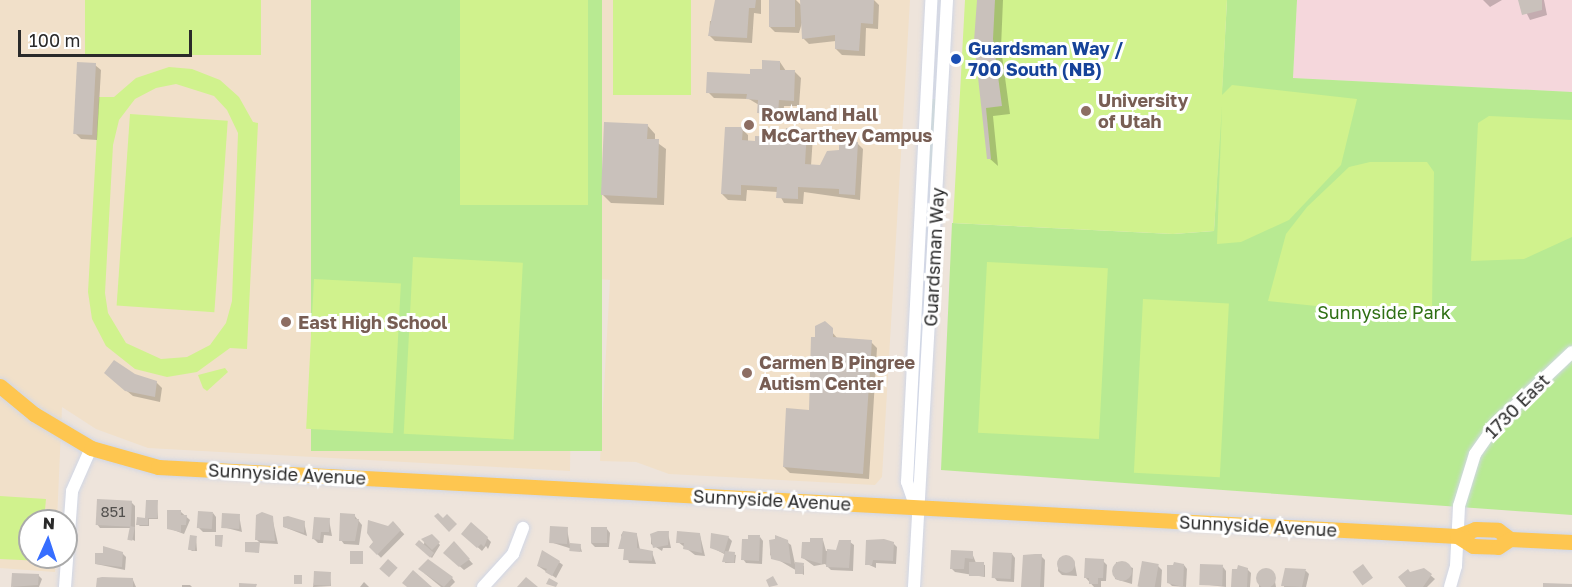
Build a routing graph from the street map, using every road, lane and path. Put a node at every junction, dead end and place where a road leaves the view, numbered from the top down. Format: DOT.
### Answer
graph roads {
  1 [pos="931,0"];
  2 [pos="948,0"];
  3 [pos="1572,352"];
  4 [pos="0,386"];
  5 [pos="91,448"];
  6 [pos="916,507"];
  7 [pos="523,528"];
  8 [pos="1457,536"];
  9 [pos="1572,542"];
  10 [pos="66,587"];
  11 [pos="483,587"];
  12 [pos="914,587"];
  13 [pos="1450,587"];
  1 -- 6 [label="street, Guardsman Way"];
  2 -- 6 [label="street, Guardsman Way"];
  3 -- 8 [label="street, 1730 East"];
  4 -- 5 [label="main road, Sunnyside Avenue"];
  5 -- 6 [label="main road, Sunnyside Avenue"];
  5 -- 10 [label="street"];
  6 -- 8 [label="main road, Sunnyside Avenue"];
  6 -- 12 [label="street"];
  7 -- 11 [label="street"];
  8 -- 9 [label="main road, Sunnyside Avenue"];
  8 -- 13 [label="street, 1730 East"];
}
